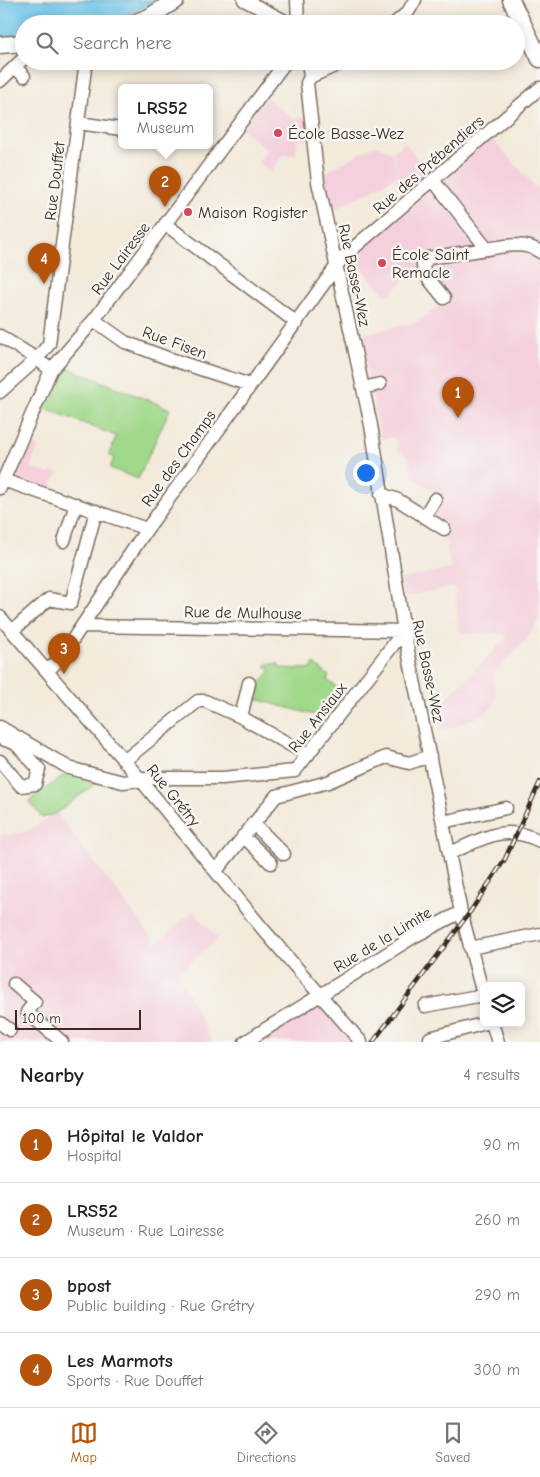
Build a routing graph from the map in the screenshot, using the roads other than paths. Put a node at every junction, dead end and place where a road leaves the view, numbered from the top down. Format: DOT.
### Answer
graph roads {
  1 [pos="176,0"];
  2 [pos="244,0"];
  3 [pos="297,0"];
  4 [pos="415,0"];
  5 [pos="511,0"];
  6 [pos="151,15"];
  7 [pos="273,15"];
  8 [pos="298,15"];
  9 [pos="404,15"];
  10 [pos="518,15"];
  11 [pos="525,28"];
  12 [pos="15,44"];
  13 [pos="0,45"];
  14 [pos="540,59"];
  15 [pos="16,70"];
  16 [pos="85,70"];
  17 [pos="280,70"];
  18 [pos="309,70"];
  19 [pos="326,70"];
  20 [pos="310,77"];
  21 [pos="0,81"];
  22 [pos="540,88"];
  23 [pos="78,123"];
  24 [pos="118,129"];
  25 [pos="433,180"];
  26 [pos="165,224"];
  27 [pos="487,249"];
  28 [pos="540,252"];
  29 [pos="337,264"];
  30 [pos="444,298"];
  31 [pos="94,320"];
  32 [pos="297,323"];
  33 [pos="0,336"];
  34 [pos="36,358"];
  35 [pos="51,370"];
  36 [pos="380,384"];
  37 [pos="250,385"];
  38 [pos="363,388"];
  39 [pos="0,392"];
  40 [pos="2,484"];
  41 [pos="381,494"];
  42 [pos="435,499"];
  43 [pos="76,504"];
  44 [pos="96,511"];
  45 [pos="424,517"];
  46 [pos="147,529"];
  47 [pos="444,529"];
  48 [pos="64,541"];
  49 [pos="0,617"];
  50 [pos="82,626"];
  51 [pos="12,631"];
  52 [pos="404,631"];
  53 [pos="48,671"];
  54 [pos="249,683"];
  55 [pos="241,717"];
  56 [pos="0,727"];
  57 [pos="0,738"];
  58 [pos="308,755"];
  59 [pos="430,756"];
  60 [pos="376,758"];
  61 [pos="0,761"];
  62 [pos="124,761"];
  63 [pos="294,772"];
  64 [pos="140,779"];
  65 [pos="298,788"];
  66 [pos="506,808"];
  67 [pos="443,822"];
  68 [pos="252,823"];
  69 [pos="243,836"];
  70 [pos="540,841"];
  71 [pos="284,854"];
  72 [pos="450,854"];
  73 [pos="271,863"];
  74 [pos="216,871"];
  75 [pos="461,912"];
  76 [pos="540,934"];
  77 [pos="470,948"];
  78 [pos="14,984"];
  79 [pos="480,986"];
  80 [pos="321,995"];
  81 [pos="480,997"];
  82 [pos="424,1006"];
  83 [pos="480,1025"];
  84 [pos="493,1027"];
  85 [pos="430,1038"];
  86 [pos="60,1041"];
  87 [pos="244,1042"];
  88 [pos="361,1042"];
  89 [pos="498,1042"];
  1 -- 6 [label="main road"];
  2 -- 7 [label="street"];
  3 -- 8 [label="street"];
  4 -- 9 [label="street"];
  5 -- 10 [label="main road"];
  11 -- 14 [label="main road"];
  12 -- 13 [label="main road"];
  15 -- 21 [label="street"];
  16 -- 23 [label="street, Rue Douffet"];
  17 -- 26 [label="street, Rue Lairesse"];
  18 -- 20 [label="street, Rue Basse-Wez"];
  19 -- 20 [label="street"];
  20 -- 29 [label="street, Rue Basse-Wez"];
  22 -- 25 [label="street, Rue des Prébendiers"];
  23 -- 24 [label="street, Rue Douffet"];
  23 -- 34 [label="street, Rue Douffet"];
  25 -- 27 [label="street"];
  25 -- 29 [label="street, Rue des Prébendiers"];
  26 -- 31 [label="street, Rue Lairesse"];
  26 -- 32 [label="street"];
  27 -- 28 [label="street"];
  27 -- 30 [label="street"];
  29 -- 32 [label="street, Rue des Champs"];
  29 -- 38 [label="street, Rue Basse-Wez"];
  31 -- 35 [label="street, Rue Lairesse"];
  31 -- 37 [label="street, Rue Fisen"];
  32 -- 37 [label="street, Rue des Champs"];
  33 -- 34 [label="street"];
  34 -- 35 [label="street"];
  34 -- 39 [label="street, Rue Douffet"];
  35 -- 40 [label="street, Rue Lairesse"];
  36 -- 38 [label="street"];
  37 -- 46 [label="street, Rue des Champs"];
  38 -- 41 [label="street, Rue Basse-Wez"];
  40 -- 43 [label="street"];
  41 -- 45 [label="street"];
  41 -- 52 [label="street, Rue Basse-Wez"];
  42 -- 45 [label="street"];
  43 -- 44 [label="street"];
  43 -- 48 [label="street"];
  44 -- 46 [label="street"];
  44 -- 51 [label="street"];
  45 -- 47 [label="street"];
  46 -- 50 [label="street, Rue des Champs"];
  49 -- 51 [label="street, Rue Grétry"];
  50 -- 52 [label="street, Rue de Mulhouse"];
  50 -- 53 [label="street, Rue des Champs"];
  51 -- 53 [label="street, Rue Grétry"];
  52 -- 58 [label="street, Rue Ansiaux"];
  52 -- 59 [label="street, Rue Basse-Wez"];
  53 -- 62 [label="street, Rue Grétry"];
  54 -- 55 [label="street"];
  55 -- 58 [label="street"];
  55 -- 62 [label="street"];
  56 -- 64 [label="street, Rue Ansiaux"];
  57 -- 61 [label="street"];
  58 -- 63 [label="street, Rue Ansiaux"];
  59 -- 65 [label="street"];
  59 -- 67 [label="street, Rue Basse-Wez"];
  60 -- 65 [label="street"];
  62 -- 64 [label="street, Rue Grétry"];
  63 -- 64 [label="street, Rue Ansiaux"];
  63 -- 65 [label="street"];
  64 -- 74 [label="street, Rue Grétry"];
  65 -- 68 [label="street"];
  66 -- 67 [label="street"];
  67 -- 72 [label="street, Rue Basse-Wez"];
  68 -- 69 [label="street"];
  68 -- 71 [label="street"];
  69 -- 73 [label="street"];
  69 -- 74 [label="street"];
  70 -- 72 [label="street"];
  72 -- 75 [label="street, Rue Basse-Wez"];
  74 -- 80 [label="street, Rue Grétry"];
  75 -- 77 [label="street, Rue Basse-Wez"];
  75 -- 80 [label="street, Rue de la Limite"];
  76 -- 77 [label="street"];
  77 -- 79 [label="street, Rue Basse-Wez"];
  78 -- 86 [label="street"];
  80 -- 87 [label="street, Rue de la Limite"];
  80 -- 88 [label="street, Rue Grétry"];
  81 -- 82 [label="street"];
  83 -- 85 [label="street"];
  84 -- 89 [label="street"];
}
